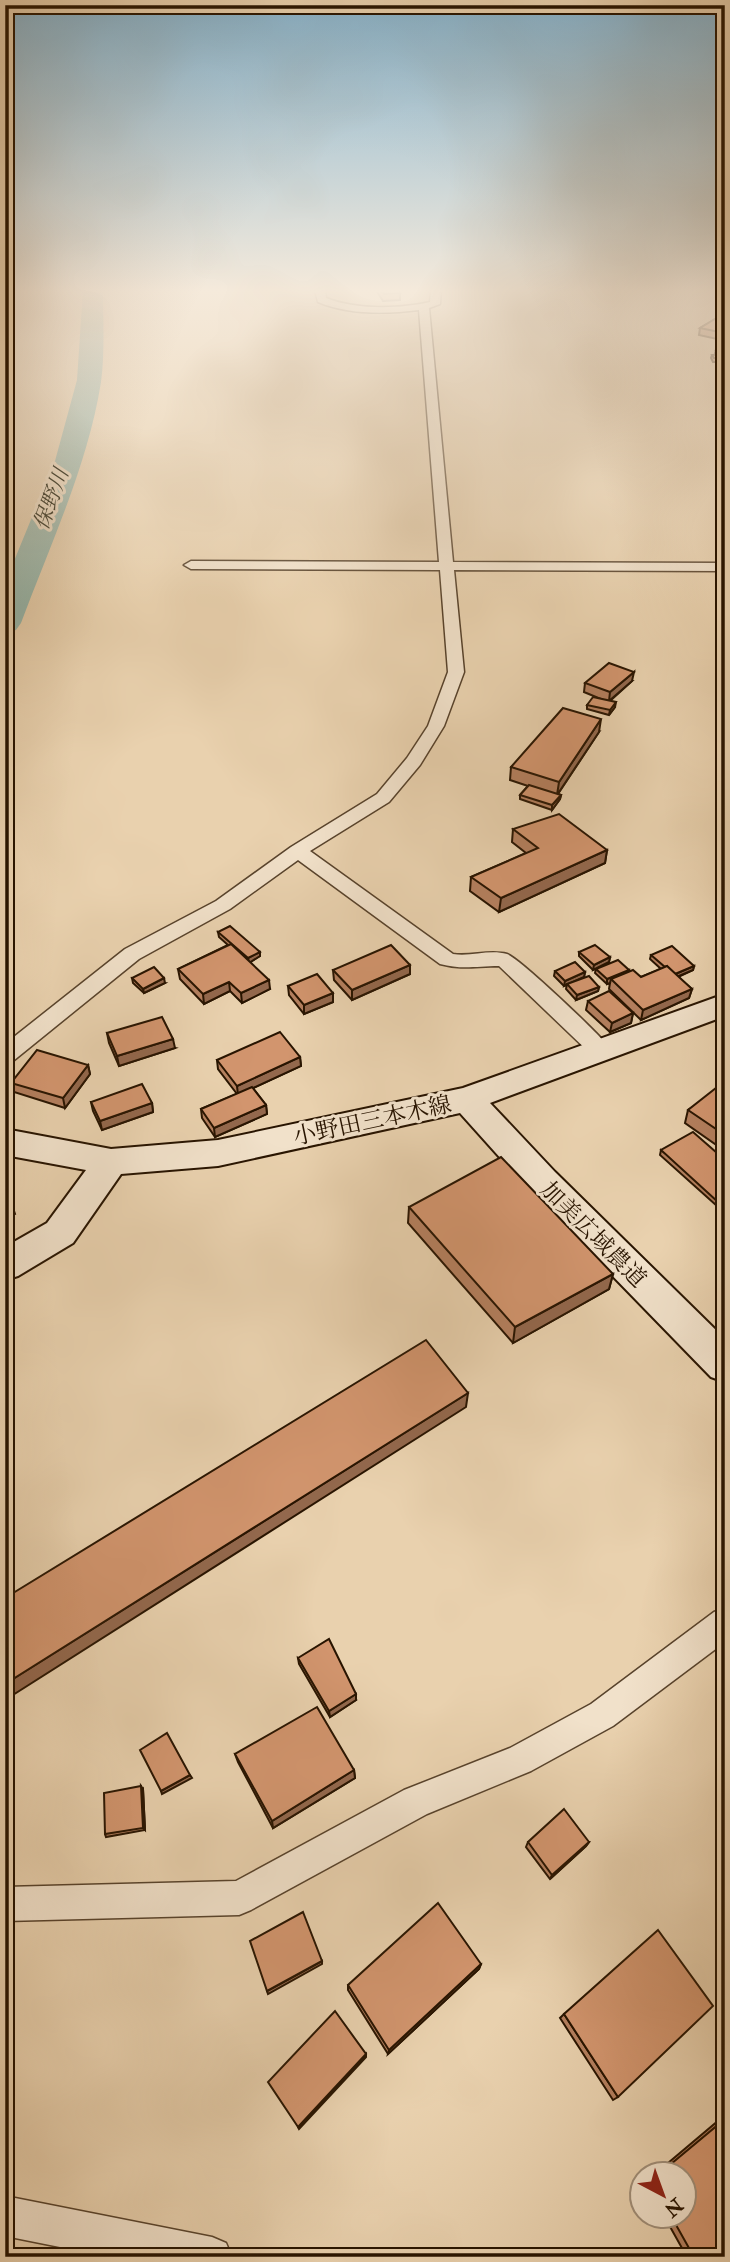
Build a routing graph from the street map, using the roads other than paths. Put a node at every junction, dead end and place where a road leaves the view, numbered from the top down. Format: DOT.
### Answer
graph roads {
  1 [pos="431,396"];
  2 [pos="191,565"];
  3 [pos="447,566"];
  4 [pos="725,568"];
  5 [pos="298,851"];
  6 [pos="725,1004"];
  7 [pos="601,1051"];
  8 [pos="5,1056"];
  9 [pos="467,1099"];
  10 [pos="5,1142"];
  11 [pos="111,1161"];
  12 [pos="5,1265"];
  13 [pos="725,1365"];
  14 [pos="725,1623"];
  15 [pos="5,1904"];
  16 [pos="5,2216"];
  17 [pos="212,2257"];
  1 -- 3 [label="street"];
  2 -- 3 [label="street"];
  3 -- 4 [label="street"];
  3 -- 5 [label="street"];
  5 -- 7 [label="street"];
  5 -- 8 [label="street"];
  6 -- 7 [label="main road, 小野田三本木線"];
  7 -- 9 [label="main road, 小野田三本木線"];
  9 -- 11 [label="main road, 小野田三本木線"];
  9 -- 13 [label="main road, 加美広域農道"];
  10 -- 11 [label="main road, 小野田三本木線"];
  11 -- 12 [label="main road"];
  14 -- 15 [label="street"];
  16 -- 17 [label="street"];
}
